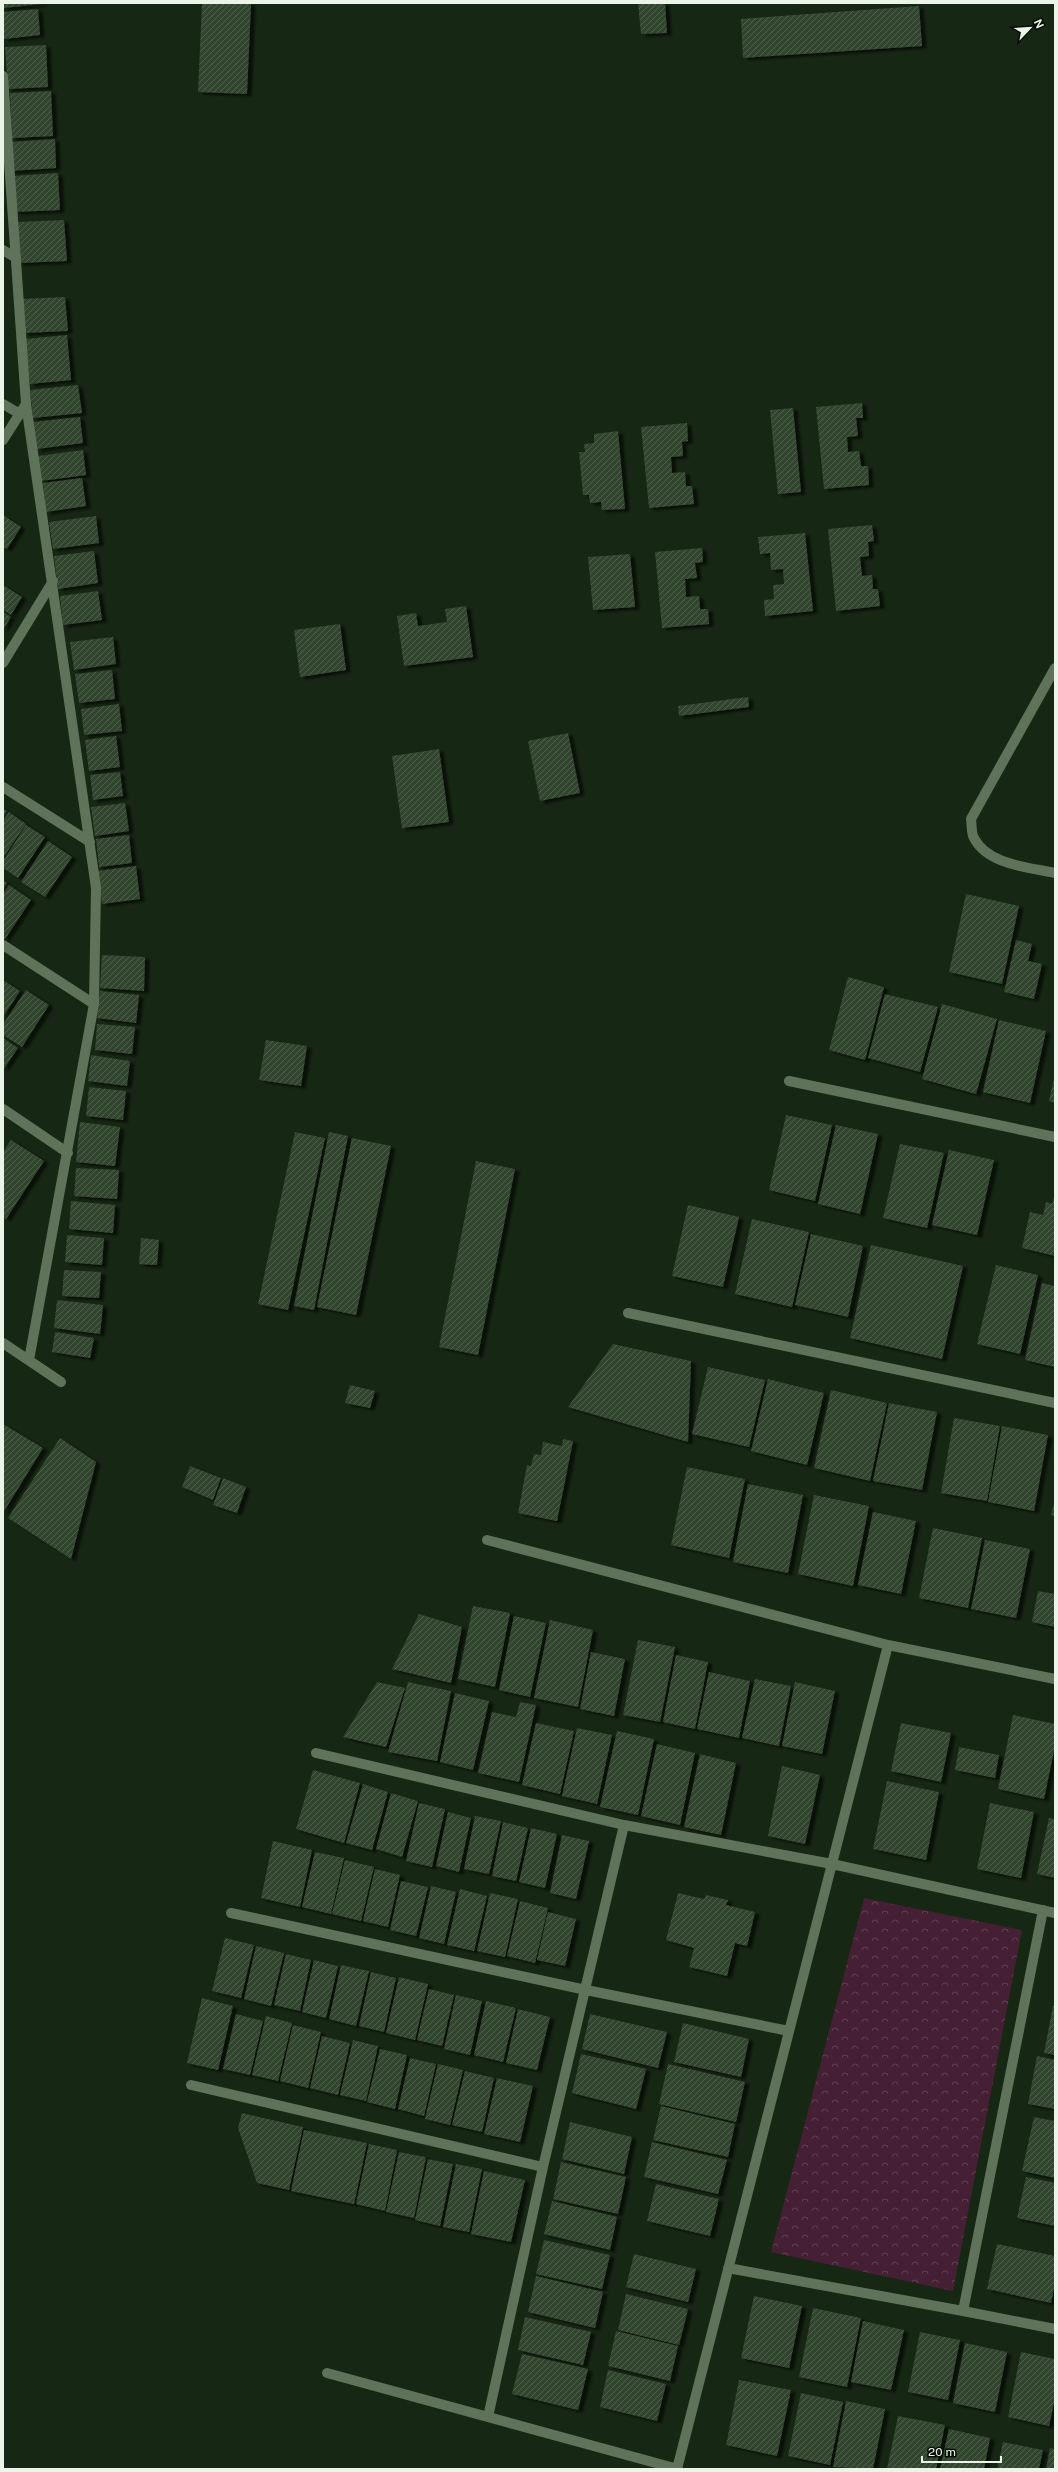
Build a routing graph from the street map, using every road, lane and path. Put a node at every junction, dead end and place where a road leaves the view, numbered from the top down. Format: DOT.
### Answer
graph roads {
  1 [pos="3,76"];
  2 [pos="3,250"];
  3 [pos="16,258"];
  4 [pos="3,404"];
  5 [pos="26,404"];
  6 [pos="20,414"];
  7 [pos="3,440"];
  8 [pos="53,581"];
  9 [pos="3,663"];
  10 [pos="1055,668"];
  11 [pos="3,787"];
  12 [pos="90,842"];
  13 [pos="1055,873"];
  14 [pos="3,945"];
  15 [pos="94,1004"];
  16 [pos="789,1081"];
  17 [pos="3,1109"];
  18 [pos="1055,1136"];
  19 [pos="68,1153"];
  20 [pos="628,1313"];
  21 [pos="3,1343"];
  22 [pos="29,1360"];
  23 [pos="62,1382"];
  24 [pos="1055,1403"];
  25 [pos="487,1540"];
  26 [pos="888,1644"];
  27 [pos="1055,1678"];
  28 [pos="316,1753"];
  29 [pos="624,1825"];
  30 [pos="832,1864"];
  31 [pos="1043,1910"];
  32 [pos="231,1913"];
  33 [pos="1055,1913"];
  34 [pos="586,1990"];
  35 [pos="789,2031"];
  36 [pos="191,2086"];
  37 [pos="543,2167"];
  38 [pos="728,2268"];
  39 [pos="963,2311"];
  40 [pos="1055,2329"];
  41 [pos="327,2373"];
  42 [pos="488,2417"];
  43 [pos="678,2469"];
  1 -- 3 [label="street"];
  2 -- 3 [label="street"];
  3 -- 5 [label="street"];
  4 -- 6 [label="street"];
  5 -- 6 [label="street"];
  5 -- 8 [label="street"];
  6 -- 7 [label="street"];
  8 -- 9 [label="street"];
  8 -- 12 [label="street"];
  10 -- 13 [label="street"];
  11 -- 12 [label="street"];
  12 -- 15 [label="street"];
  14 -- 15 [label="street"];
  15 -- 19 [label="street"];
  16 -- 18 [label="street"];
  17 -- 19 [label="street"];
  19 -- 22 [label="street"];
  20 -- 24 [label="street"];
  21 -- 22 [label="street"];
  22 -- 23 [label="street"];
  25 -- 26 [label="street"];
  26 -- 27 [label="street"];
  26 -- 30 [label="street"];
  28 -- 29 [label="street"];
  29 -- 30 [label="street"];
  29 -- 34 [label="street"];
  30 -- 31 [label="street"];
  30 -- 35 [label="street"];
  31 -- 33 [label="street"];
  31 -- 39 [label="street"];
  32 -- 34 [label="street"];
  34 -- 35 [label="street"];
  34 -- 37 [label="street"];
  35 -- 38 [label="street"];
  36 -- 37 [label="street"];
  37 -- 42 [label="street"];
  38 -- 39 [label="street"];
  38 -- 43 [label="street"];
  39 -- 40 [label="street"];
  41 -- 42 [label="street"];
  42 -- 43 [label="street"];
}
